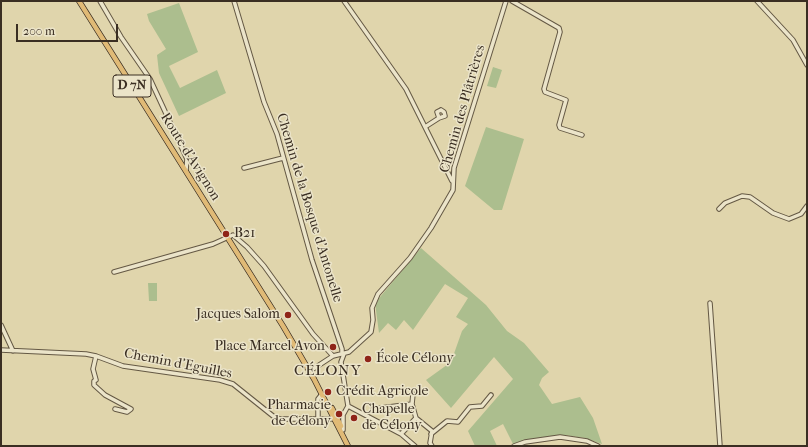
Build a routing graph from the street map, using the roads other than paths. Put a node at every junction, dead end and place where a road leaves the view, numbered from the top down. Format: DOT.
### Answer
graph roads {
  1 [pos="79,1"];
  2 [pos="100,1"];
  3 [pos="234,1"];
  4 [pos="344,1"];
  5 [pos="506,1"];
  6 [pos="512,1"];
  7 [pos="757,1"];
  8 [pos="807,65"];
  9 [pos="439,118"];
  10 [pos="425,127"];
  11 [pos="582,135"];
  12 [pos="283,158"];
  13 [pos="244,168"];
  14 [pos="186,170"];
  15 [pos="453,183"];
  16 [pos="807,206"];
  17 [pos="719,209"];
  18 [pos="228,238"];
  19 [pos="114,272"];
  20 [pos="710,303"];
  21 [pos="1,325"];
  22 [pos="1,350"];
  23 [pos="13,351"];
  24 [pos="342,354"];
  25 [pos="96,356"];
  26 [pos="333,356"];
  27 [pos="311,370"];
  28 [pos="322,394"];
  29 [pos="413,394"];
  30 [pos="491,395"];
  31 [pos="412,404"];
  32 [pos="348,406"];
  33 [pos="115,409"];
  34 [pos="373,409"];
  35 [pos="343,415"];
  36 [pos="318,418"];
  37 [pos="335,418"];
  38 [pos="416,418"];
  39 [pos="343,430"];
  40 [pos="402,434"];
  41 [pos="431,434"];
  42 [pos="349,446"];
  43 [pos="415,446"];
  44 [pos="432,446"];
  45 [pos="514,446"];
  46 [pos="598,446"];
  47 [pos="720,446"];
  1 -- 14 [label="main road, Route d'Avignon / D 7N"];
  2 -- 14 [label="street"];
  3 -- 12 [label="street, Chemin de la Bosque d'Antonelle"];
  4 -- 10 [label="street"];
  5 -- 15 [label="street, Chemin des Plâtrières"];
  6 -- 11 [label="street"];
  7 -- 8 [label="street"];
  9 -- 10 [label="street"];
  10 -- 15 [label="street"];
  12 -- 13 [label="street"];
  12 -- 24 [label="street, Chemin de la Bosque d'Antonelle"];
  14 -- 18 [label="main road, Route d'Avignon / D 7N"];
  15 -- 24 [label="street, Chemin des Plâtrières"];
  16 -- 17 [label="street"];
  18 -- 19 [label="street"];
  18 -- 26 [label="street"];
  18 -- 27 [label="main road, Route d'Avignon / D 7N"];
  20 -- 47 [label="street"];
  21 -- 23 [label="street"];
  22 -- 23 [label="street, Chemin d'Eguilles"];
  23 -- 25 [label="street, Chemin d'Eguilles"];
  24 -- 26 [label="street"];
  24 -- 32 [label="street"];
  25 -- 33 [label="street"];
  25 -- 36 [label="street, Chemin d'Eguilles"];
  26 -- 27 [label="street"];
  27 -- 28 [label="main road, Route d'Avignon / D 7N"];
  27 -- 37 [label="main road, Route d'Avignon / D 7N"];
  28 -- 36 [label="street"];
  28 -- 37 [label="main road, Route d'Avignon / D 7N"];
  29 -- 31 [label="street"];
  30 -- 41 [label="street"];
  31 -- 34 [label="street"];
  31 -- 38 [label="street"];
  32 -- 35 [label="street"];
  32 -- 40 [label="street"];
  35 -- 37 [label="street"];
  35 -- 39 [label="street"];
  36 -- 37 [label="street, Chemin d'Eguilles"];
  37 -- 39 [label="main road, Route d'Avignon / D 7N"];
  37 -- 42 [label="main road, Route d'Avignon / D 7N"];
  38 -- 40 [label="street"];
  38 -- 41 [label="street"];
  39 -- 42 [label="main road, Route d'Avignon / D 7N"];
  40 -- 43 [label="street"];
  41 -- 44 [label="street"];
  45 -- 46 [label="street"];
}
